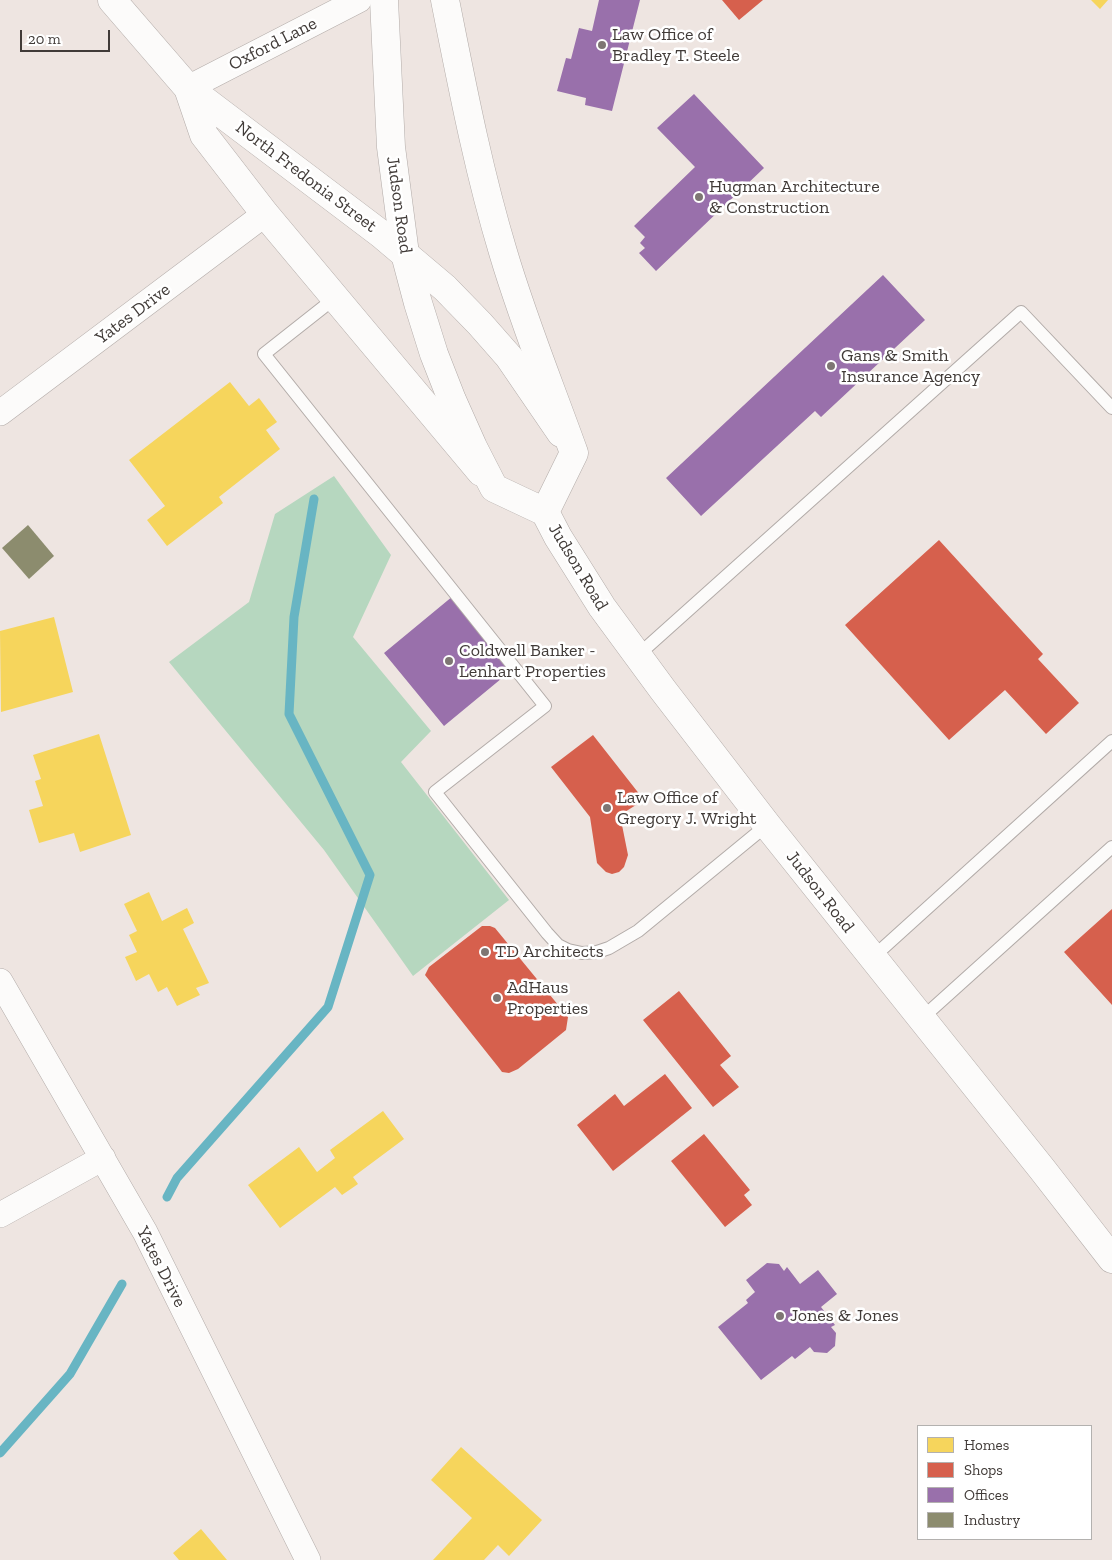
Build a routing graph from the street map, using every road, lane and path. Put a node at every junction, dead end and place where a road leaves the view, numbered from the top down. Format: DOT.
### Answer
graph roads {
  1 [pos="112,0"];
  2 [pos="359,0"];
  3 [pos="384,0"];
  4 [pos="445,0"];
  5 [pos="188,88"];
  6 [pos="265,214"];
  7 [pos="406,254"];
  8 [pos="335,298"];
  9 [pos="1112,408"];
  10 [pos="0,413"];
  11 [pos="574,453"];
  12 [pos="494,488"];
  13 [pos="545,512"];
  14 [pos="637,656"];
  15 [pos="1112,741"];
  16 [pos="767,824"];
  17 [pos="1112,847"];
  18 [pos="872,958"];
  19 [pos="0,981"];
  20 [pos="921,1019"];
  21 [pos="103,1158"];
  22 [pos="0,1215"];
  23 [pos="1112,1259"];
  24 [pos="308,1560"];
  1 -- 5 [label="main road, North Fredonia Street"];
  2 -- 5 [label="street, Oxford Lane"];
  3 -- 7 [label="main road, Judson Road"];
  4 -- 11 [label="main road"];
  5 -- 6 [label="main road, North Fredonia Street"];
  5 -- 7 [label="main road, North Fredonia Street"];
  6 -- 8 [label="main road, North Fredonia Street"];
  6 -- 10 [label="street, Yates Drive"];
  7 -- 11 [label="main road, North Fredonia Street"];
  7 -- 12 [label="main road, Judson Road"];
  8 -- 12 [label="main road, North Fredonia Street"];
  8 -- 16 [label="lane"];
  9 -- 14 [label="lane"];
  11 -- 13 [label="main road, Judson Road"];
  12 -- 13 [label="main road, Judson Road"];
  13 -- 14 [label="main road, Judson Road"];
  14 -- 16 [label="main road, Judson Road"];
  15 -- 18 [label="lane"];
  16 -- 18 [label="main road, Judson Road"];
  17 -- 20 [label="lane"];
  18 -- 20 [label="main road, Judson Road"];
  19 -- 21 [label="street, Yates Drive"];
  20 -- 23 [label="main road, Judson Road"];
  21 -- 22 [label="street"];
  21 -- 24 [label="street, Yates Drive"];
}
